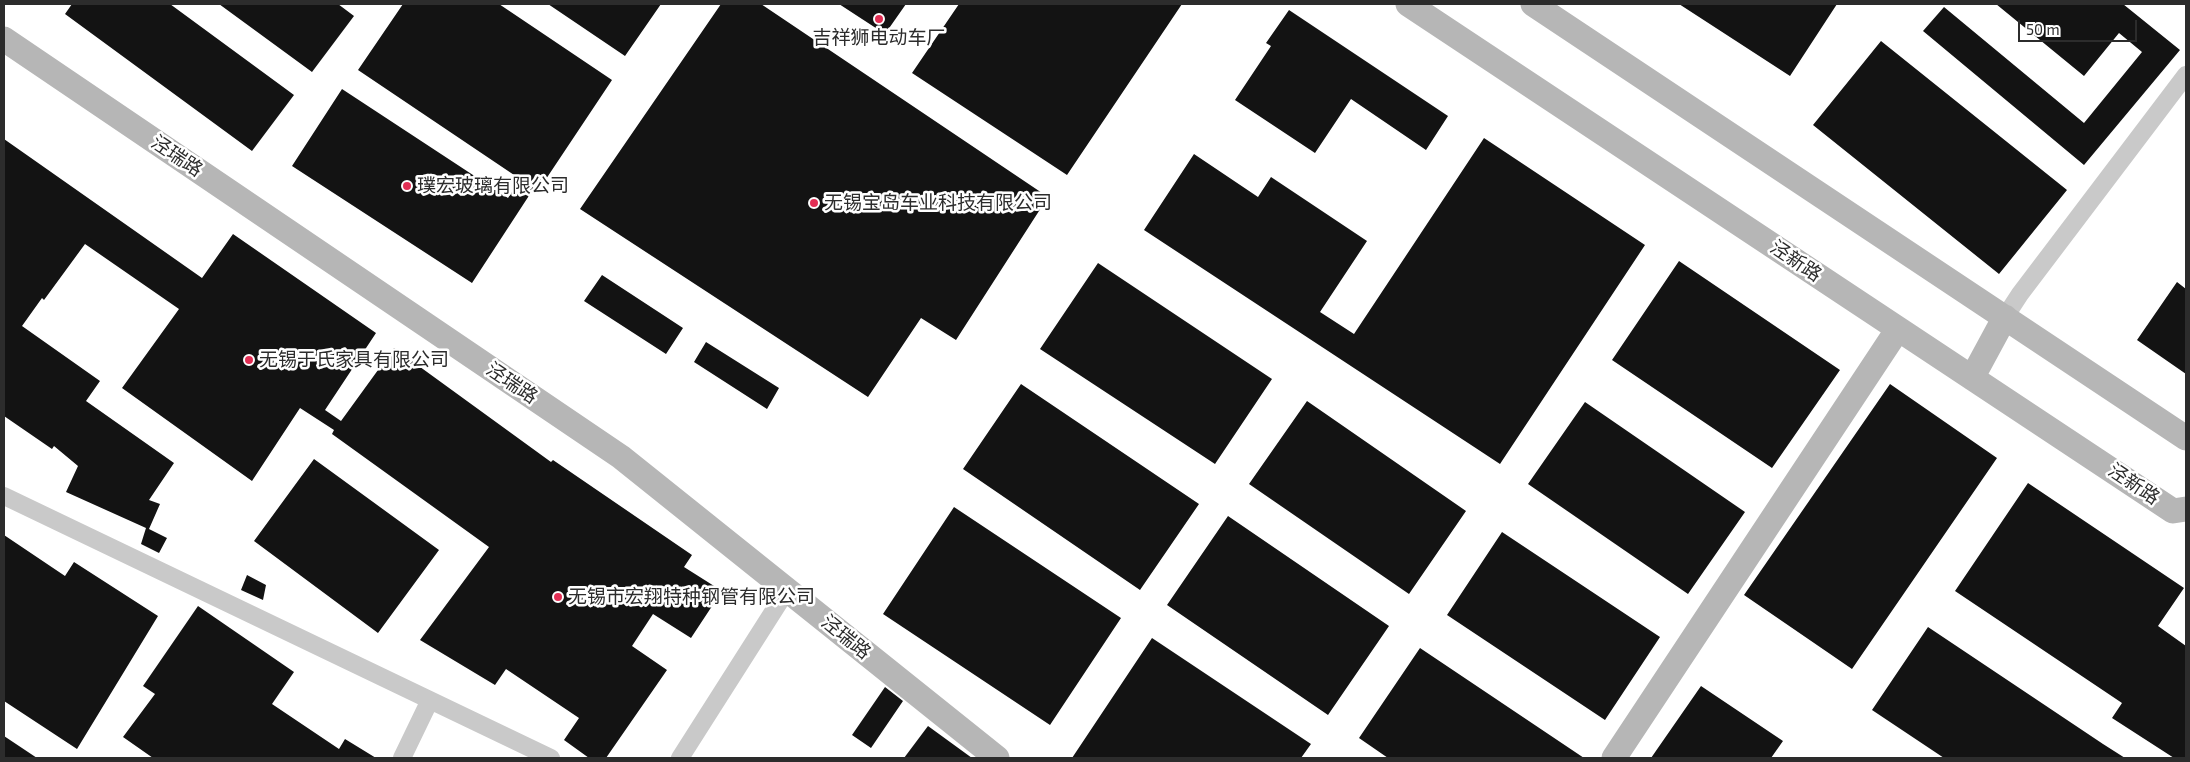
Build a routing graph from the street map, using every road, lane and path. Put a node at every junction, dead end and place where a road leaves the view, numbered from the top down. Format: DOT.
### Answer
graph roads {
  1 [pos="1408,4"];
  2 [pos="1533,4"];
  3 [pos="4,39"];
  4 [pos="2186,75"];
  5 [pos="2005,317"];
  6 [pos="1898,329"];
  7 [pos="1972,378"];
  8 [pos="2186,438"];
  9 [pos="4,496"];
  10 [pos="2186,509"];
  11 [pos="787,590"];
  12 [pos="430,700"];
  13 [pos="402,758"];
  14 [pos="551,758"];
  15 [pos="680,758"];
  16 [pos="997,758"];
  17 [pos="1614,758"];
  1 -- 6 [label="street, 泾新路"];
  2 -- 5 [label="street"];
  3 -- 11 [label="street, 泾瑞路"];
  4 -- 5 [label="street"];
  5 -- 7 [label="street"];
  5 -- 8 [label="street"];
  6 -- 7 [label="street, 泾新路"];
  6 -- 17 [label="street"];
  7 -- 10 [label="street, 泾新路"];
  9 -- 12 [label="street"];
  11 -- 15 [label="street"];
  11 -- 16 [label="street, 泾瑞路"];
  12 -- 13 [label="street"];
  12 -- 14 [label="street"];
}
